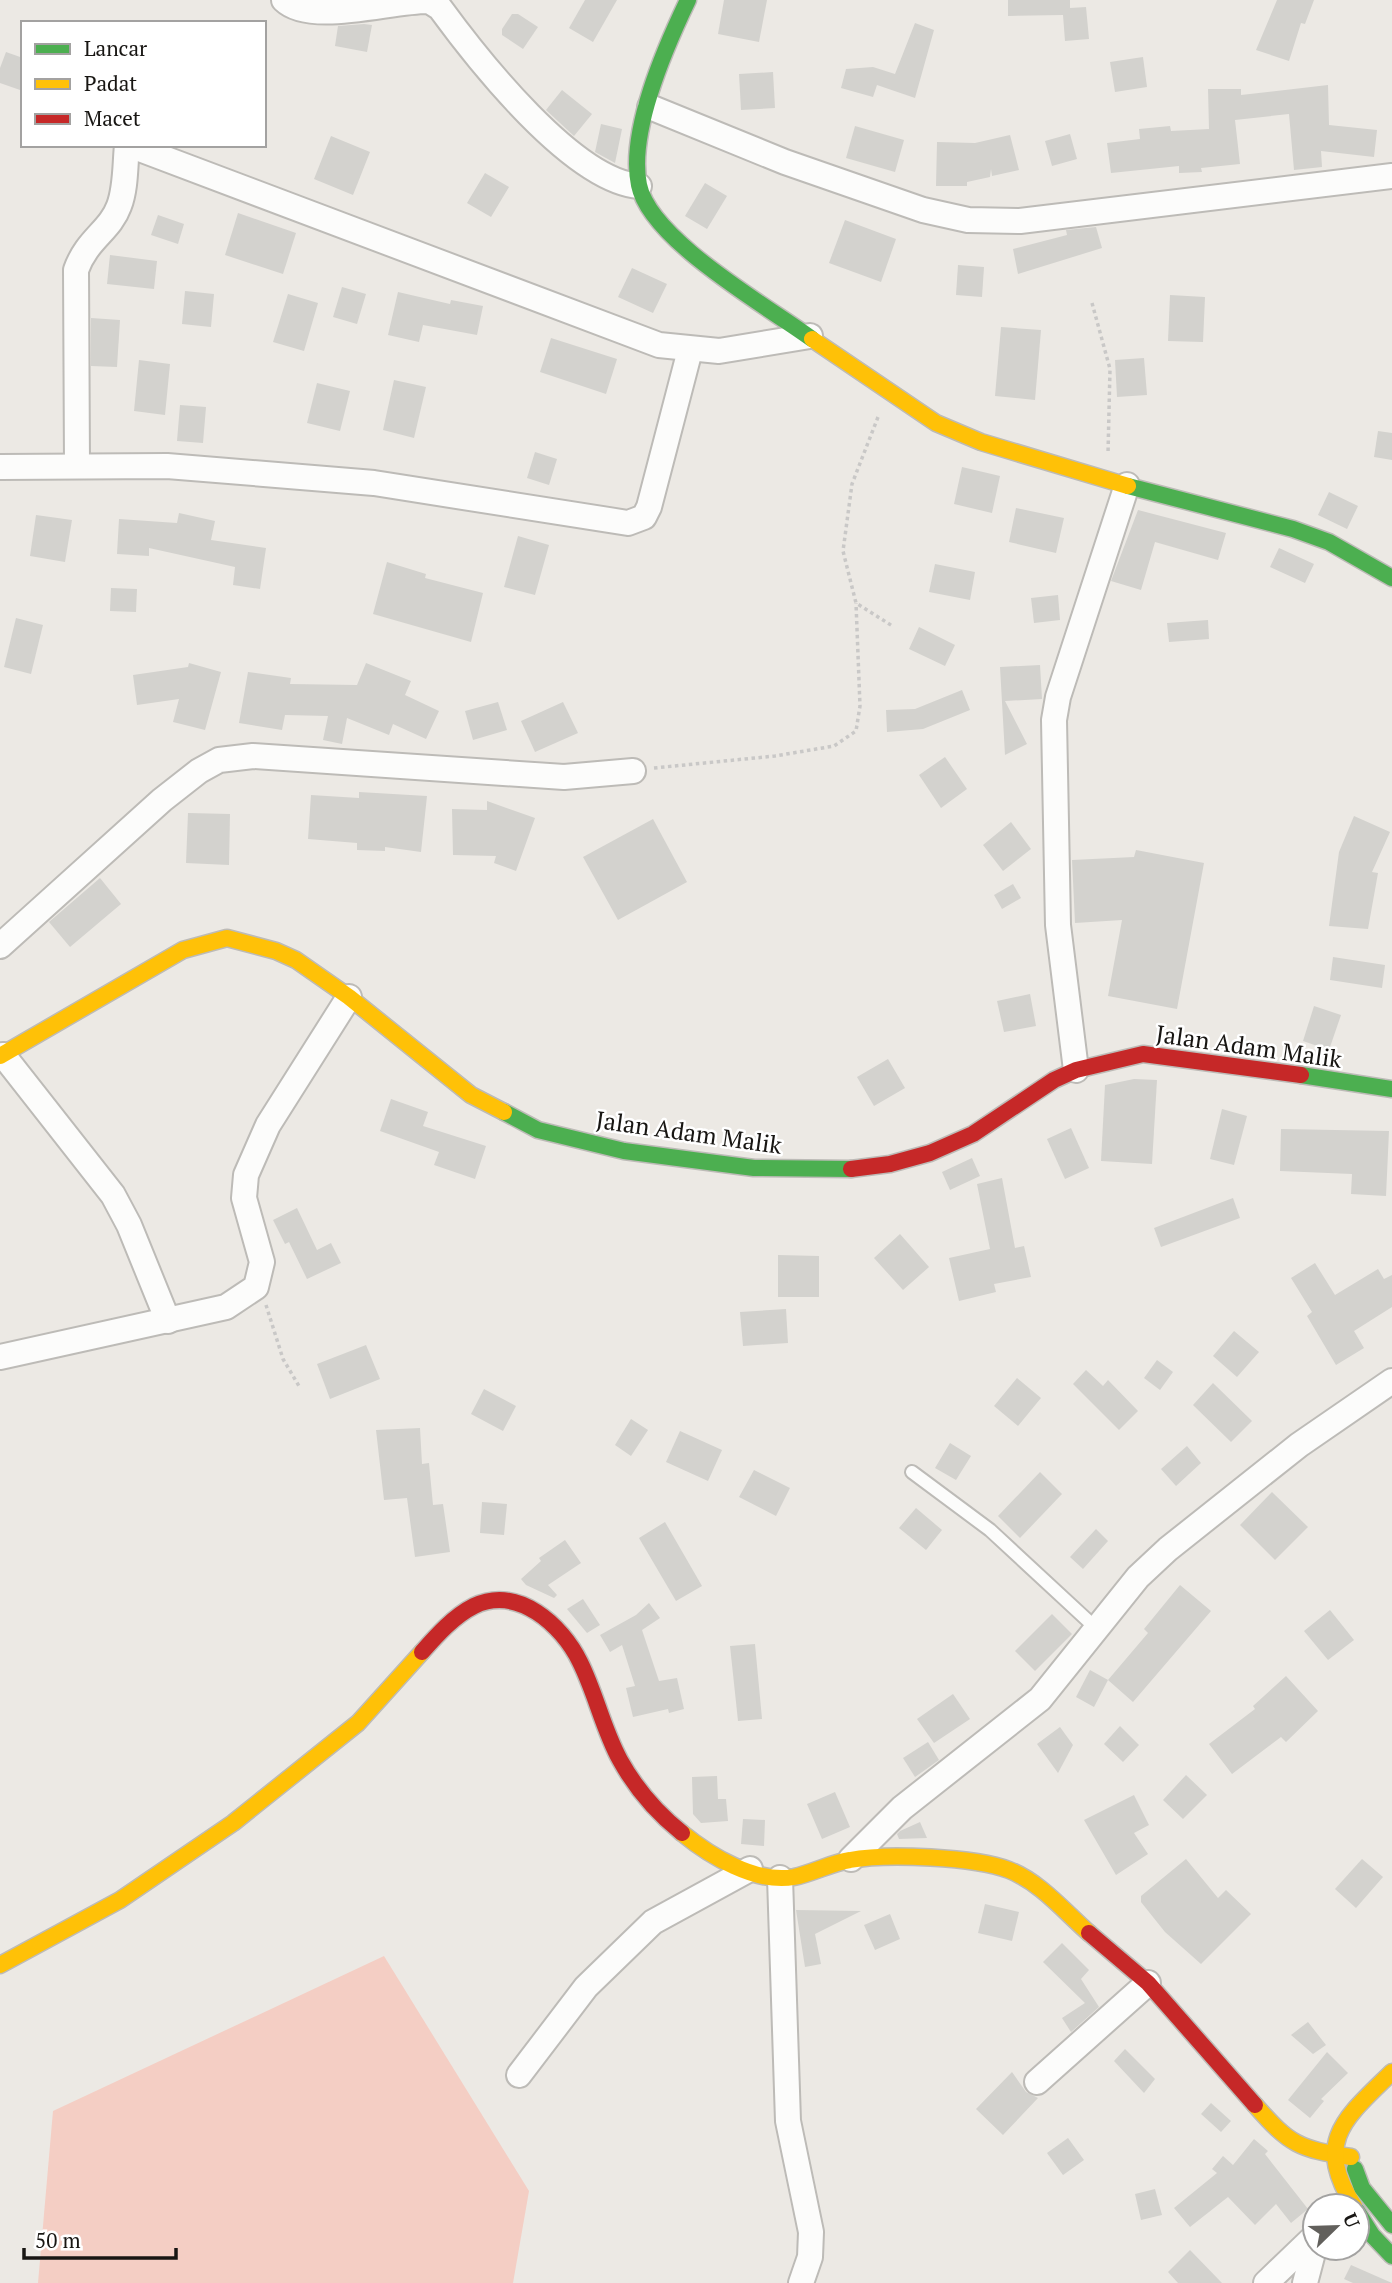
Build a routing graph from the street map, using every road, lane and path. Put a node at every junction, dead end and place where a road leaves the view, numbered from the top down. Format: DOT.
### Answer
graph roads {
  1 [pos="284,0"];
  2 [pos="688,0"];
  3 [pos="650,107"];
  4 [pos="128,147"];
  5 [pos="133,147"];
  6 [pos="1392,176"];
  7 [pos="639,186"];
  8 [pos="1092,303"];
  9 [pos="810,336"];
  10 [pos="690,350"];
  11 [pos="887,392"];
  12 [pos="77,465"];
  13 [pos="0,467"];
  14 [pos="1117,483"];
  15 [pos="1392,578"];
  16 [pos="856,603"];
  17 [pos="894,627"];
  18 [pos="634,771"];
  19 [pos="0,946"];
  20 [pos="349,997"];
  21 [pos="2,1056"];
  22 [pos="1076,1070"];
  23 [pos="1392,1089"];
  24 [pos="256,1287"];
  25 [pos="169,1321"];
  26 [pos="0,1357"];
  27 [pos="1392,1381"];
  28 [pos="299,1386"];
  29 [pos="912,1472"];
  30 [pos="1098,1630"];
  31 [pos="851,1859"];
  32 [pos="750,1869"];
  33 [pos="780,1878"];
  34 [pos="0,1965"];
  35 [pos="1148,1983"];
  36 [pos="1392,2073"];
  37 [pos="519,2075"];
  38 [pos="1037,2082"];
  39 [pos="1333,2155"];
  40 [pos="1349,2192"];
  41 [pos="1353,2192"];
  42 [pos="1371,2213"];
  43 [pos="1392,2225"];
  44 [pos="1371,2233"];
  45 [pos="1301,2249"];
  46 [pos="1392,2256"];
  47 [pos="1313,2262"];
  48 [pos="1310,2281"];
  49 [pos="801,2283"];
  50 [pos="1266,2283"];
  1 -- 7 [label="street"];
  2 -- 3 [label="main road"];
  3 -- 6 [label="street"];
  3 -- 7 [label="main road"];
  4 -- 12 [label="street"];
  5 -- 10 [label="street"];
  7 -- 9 [label="main road"];
  8 -- 14 [label="path"];
  9 -- 10 [label="street"];
  9 -- 11 [label="main road"];
  10 -- 12 [label="street"];
  11 -- 14 [label="main road"];
  11 -- 16 [label="path"];
  12 -- 13 [label="street"];
  14 -- 15 [label="main road"];
  14 -- 22 [label="street"];
  16 -- 17 [label="path"];
  16 -- 18 [label="path"];
  18 -- 19 [label="street"];
  20 -- 21 [label="main road, Jalan Adam Malik"];
  20 -- 22 [label="main road, Jalan Adam Malik"];
  20 -- 24 [label="street"];
  21 -- 25 [label="street"];
  22 -- 23 [label="main road, Jalan Adam Malik"];
  24 -- 25 [label="street"];
  24 -- 28 [label="path"];
  25 -- 26 [label="street"];
  27 -- 30 [label="street"];
  29 -- 30 [label="lane"];
  30 -- 31 [label="street"];
  31 -- 33 [label="main road"];
  31 -- 35 [label="main road"];
  32 -- 33 [label="main road"];
  32 -- 34 [label="main road"];
  32 -- 37 [label="street"];
  33 -- 49 [label="street"];
  35 -- 38 [label="street"];
  35 -- 39 [label="main road"];
  36 -- 39 [label="main road"];
  39 -- 40 [label="main road"];
  39 -- 41 [label="main road"];
  42 -- 43 [label="main road"];
  44 -- 46 [label="main road"];
  45 -- 50 [label="street"];
  47 -- 48 [label="street"];
}
